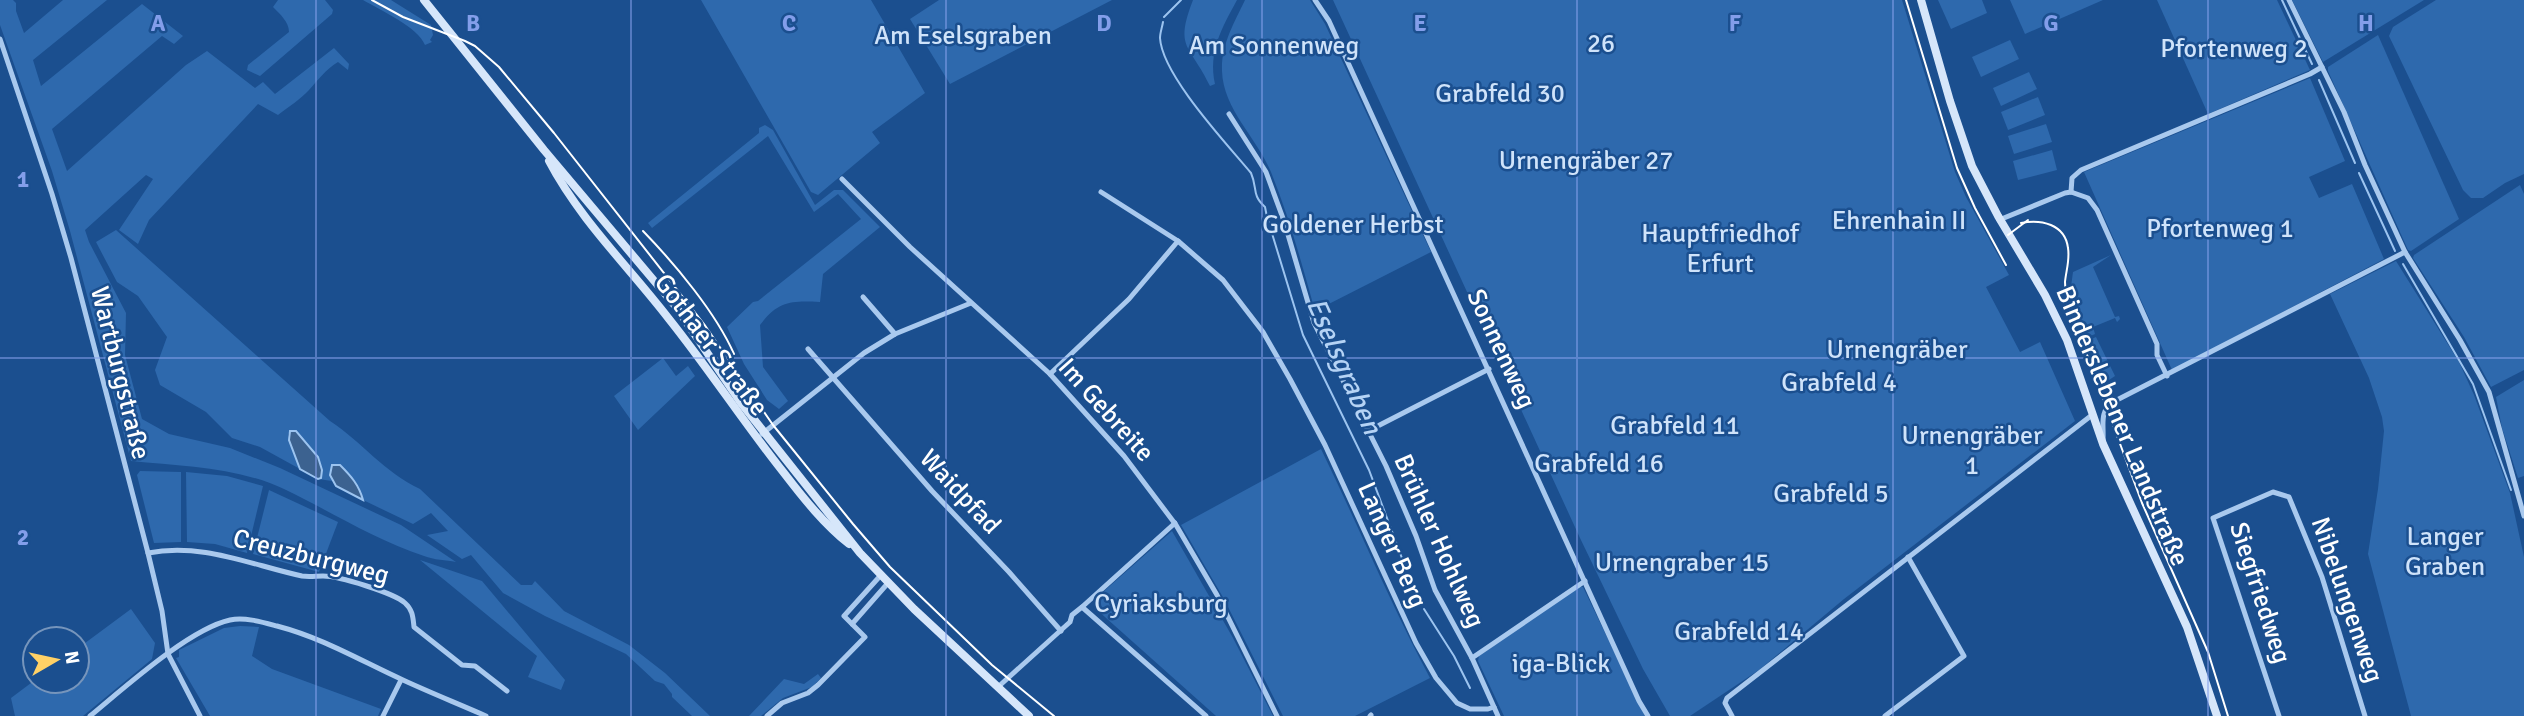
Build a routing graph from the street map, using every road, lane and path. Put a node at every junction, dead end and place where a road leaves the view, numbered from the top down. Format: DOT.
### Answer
graph roads {
  1 [pos="424,0"];
  2 [pos="1315,0"];
  3 [pos="1921,0"];
  4 [pos="2289,0"];
  5 [pos="0,39"];
  6 [pos="2322,67"];
  7 [pos="1229,114"];
  8 [pos="544,150"];
  9 [pos="842,179"];
  10 [pos="1101,192"];
  11 [pos="2071,192"];
  12 [pos="1999,220"];
  13 [pos="1178,242"];
  14 [pos="2405,252"];
  15 [pos="863,297"];
  16 [pos="971,303"];
  17 [pos="895,334"];
  18 [pos="808,349"];
  19 [pos="1489,369"];
  20 [pos="1050,374"];
  21 [pos="2166,376"];
  22 [pos="832,378"];
  23 [pos="2092,415"];
  24 [pos="1368,431"];
  25 [pos="760,436"];
  26 [pos="2103,444"];
  27 [pos="2250,502"];
  28 [pos="2524,516"];
  29 [pos="1175,523"];
  30 [pos="148,553"];
  31 [pos="1908,557"];
  32 [pos="881,575"];
  33 [pos="1585,581"];
  34 [pos="888,583"];
  35 [pos="1082,607"];
  36 [pos="852,624"];
  37 [pos="1061,631"];
  38 [pos="168,654"];
  39 [pos="1472,658"];
  40 [pos="401,680"];
  41 [pos="998,687"];
  42 [pos="507,691"];
  43 [pos="1494,707"];
  44 [pos="90,716"];
  45 [pos="200,716"];
  46 [pos="383,716"];
  47 [pos="486,716"];
  48 [pos="766,716"];
  49 [pos="1029,716"];
  50 [pos="1206,716"];
  51 [pos="1277,716"];
  52 [pos="1498,716"];
  53 [pos="1648,716"];
  54 [pos="1732,716"];
  55 [pos="1885,716"];
  56 [pos="2217,716"];
  57 [pos="2279,716"];
  58 [pos="2365,716"];
  1 -- 8 [label="main road, Gothaer Straße"];
  2 -- 19 [label="street, Sonnenweg"];
  3 -- 12 [label="main road, Binderslebener Landstraße"];
  4 -- 6 [label="street"];
  5 -- 30 [label="street, Wartburgstraße"];
  6 -- 11 [label="street"];
  6 -- 14 [label="street"];
  7 -- 24 [label="street, Brühler Hohlweg"];
  8 -- 25 [label="main road, Gothaer Straße"];
  8 -- 25 [label="main road, Gothaer Straße"];
  9 -- 16 [label="street, Im Gebreite"];
  10 -- 13 [label="street, Langer Berg"];
  11 -- 12 [label="street"];
  11 -- 21 [label="street"];
  12 -- 23 [label="main road, Binderslebener Landstraße"];
  13 -- 20 [label="street"];
  13 -- 43 [label="street, Langer Berg"];
  14 -- 21 [label="street"];
  14 -- 28 [label="street"];
  15 -- 17 [label="street"];
  16 -- 17 [label="street"];
  16 -- 20 [label="street, Im Gebreite"];
  17 -- 22 [label="street"];
  18 -- 22 [label="street, Waidpfad"];
  19 -- 24 [label="street"];
  19 -- 33 [label="street, Sonnenweg"];
  20 -- 29 [label="street, Im Gebreite"];
  21 -- 26 [label="street"];
  22 -- 25 [label="street"];
  22 -- 37 [label="street, Waidpfad"];
  23 -- 26 [label="main road, Binderslebener Landstraße"];
  23 -- 31 [label="street"];
  24 -- 39 [label="street, Brühler Hohlweg"];
  25 -- 32 [label="main road, Gothaer Straße"];
  26 -- 56 [label="main road, Binderslebener Landstraße"];
  27 -- 57 [label="street, Siegfriedweg"];
  27 -- 58 [label="street, Nibelungenweg"];
  29 -- 35 [label="street"];
  29 -- 51 [label="street, Im Gebreite"];
  30 -- 38 [label="street, Wartburgstraße"];
  30 -- 42 [label="street, Creuzburgweg"];
  31 -- 54 [label="street"];
  31 -- 55 [label="street"];
  32 -- 34 [label="main road, Gothaer Straße"];
  32 -- 36 [label="street"];
  33 -- 39 [label="street"];
  33 -- 53 [label="street, Sonnenweg"];
  34 -- 36 [label="street"];
  34 -- 41 [label="main road, Gothaer Straße"];
  35 -- 37 [label="street"];
  35 -- 50 [label="street"];
  36 -- 48 [label="street"];
  37 -- 41 [label="street"];
  38 -- 40 [label="street"];
  38 -- 44 [label="street"];
  38 -- 45 [label="street, Wartburgstraße"];
  39 -- 43 [label="street, Brühler Hohlweg"];
  40 -- 46 [label="street"];
  40 -- 47 [label="street"];
  41 -- 49 [label="main road, Gothaer Straße"];
  43 -- 52 [label="street, Brühler Hohlweg"];
}
